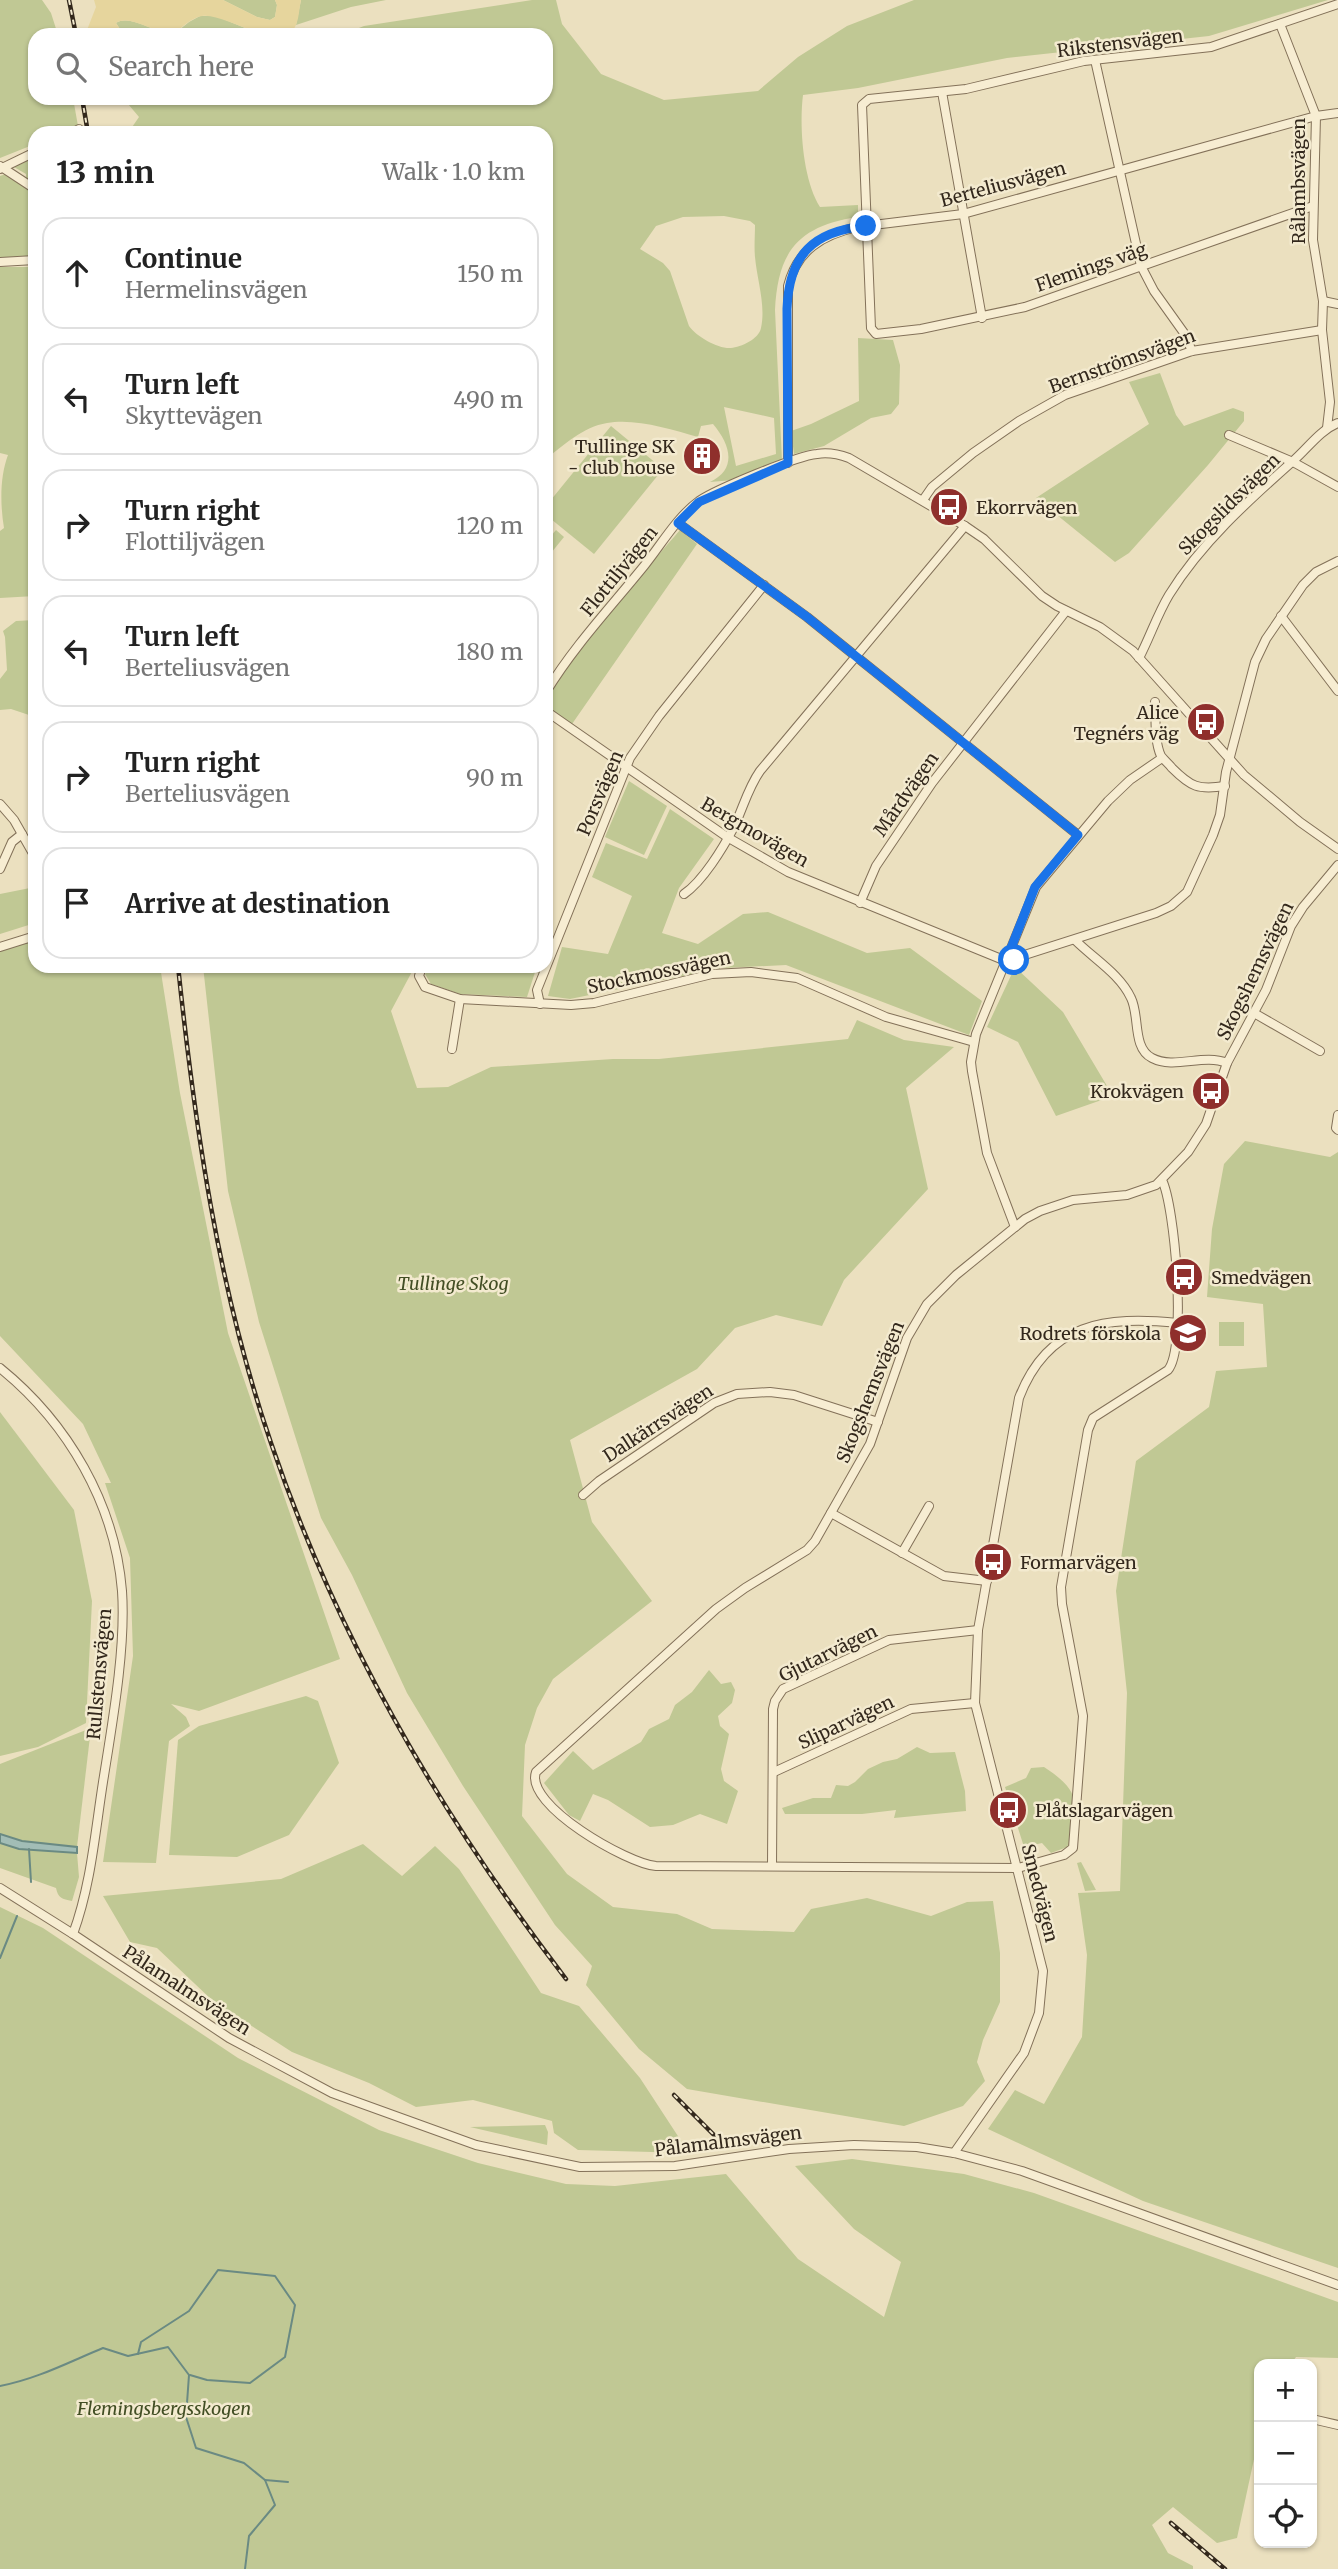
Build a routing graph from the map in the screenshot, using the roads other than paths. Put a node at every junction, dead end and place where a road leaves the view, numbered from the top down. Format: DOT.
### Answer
graph roads {
  1 [pos="1338,4"];
  2 [pos="1280,24"];
  3 [pos="1095,60"];
  4 [pos="942,92"];
  5 [pos="1338,113"];
  6 [pos="1316,116"];
  7 [pos="28,155"];
  8 [pos="1,168"];
  9 [pos="1120,169"];
  10 [pos="28,185"];
  11 [pos="1313,206"];
  12 [pos="963,214"];
  13 [pos="866,226"];
  14 [pos="28,260"];
  15 [pos="0,262"];
  16 [pos="1141,266"];
  17 [pos="1323,301"];
  18 [pos="1338,304"];
  19 [pos="982,318"];
  20 [pos="1322,330"];
  21 [pos="1192,351"];
  22 [pos="1338,424"];
  23 [pos="1327,428"];
  24 [pos="1229,435"];
  25 [pos="1293,462"];
  26 [pos="788,463"];
  27 [pos="1338,487"];
  28 [pos="923,500"];
  29 [pos="678,523"];
  30 [pos="965,526"];
  31 [pos="1338,561"];
  32 [pos="764,585"];
  33 [pos="1066,611"];
  34 [pos="1281,617"];
  35 [pos="857,658"];
  36 [pos="1139,658"];
  37 [pos="553,682"];
  38 [pos="1338,691"];
  39 [pos="1155,702"];
  40 [pos="553,715"];
  41 [pos="962,743"];
  42 [pos="1162,758"];
  43 [pos="1230,760"];
  44 [pos="625,767"];
  45 [pos="1225,786"];
  46 [pos="0,804"];
  47 [pos="22,834"];
  48 [pos="1078,835"];
  49 [pos="727,837"];
  50 [pos="28,845"];
  51 [pos="1338,849"];
  52 [pos="1338,865"];
  53 [pos="0,869"];
  54 [pos="684,894"];
  55 [pos="860,902"];
  56 [pos="28,938"];
  57 [pos="1075,940"];
  58 [pos="0,947"];
  59 [pos="553,949"];
  60 [pos="1006,961"];
  61 [pos="420,973"];
  62 [pos="544,973"];
  63 [pos="460,999"];
  64 [pos="540,1004"];
  65 [pos="1254,1013"];
  66 [pos="974,1042"];
  67 [pos="452,1049"];
  68 [pos="1320,1051"];
  69 [pos="1227,1063"];
  70 [pos="1338,1115"];
  71 [pos="1338,1130"];
  72 [pos="1162,1180"];
  73 [pos="1015,1227"];
  74 [pos="1178,1323"];
  75 [pos="0,1368"];
  76 [pos="878,1422"];
  77 [pos="583,1495"];
  78 [pos="929,1506"];
  79 [pos="831,1513"];
  80 [pos="902,1553"];
  81 [pos="987,1581"];
  82 [pos="978,1630"];
  83 [pos="975,1703"];
  84 [pos="774,1772"];
  85 [pos="772,1866"];
  86 [pos="1018,1868"];
  87 [pos="0,1888"];
  88 [pos="73,1934"];
  89 [pos="954,2153"];
  90 [pos="1338,2285"];
  91 [pos="1317,2420"];
  92 [pos="1338,2425"];
  1 -- 2 [label="street, Rikstensvägen"];
  2 -- 3 [label="street, Rikstensvägen"];
  2 -- 6 [label="street, Rålambsvägen"];
  3 -- 4 [label="street, Rikstensvägen"];
  3 -- 9 [label="street"];
  4 -- 12 [label="street"];
  4 -- 13 [label="street, Rikstensvägen"];
  5 -- 6 [label="street, Berteliusvägen"];
  6 -- 9 [label="street, Berteliusvägen"];
  6 -- 11 [label="street, Rålambsvägen"];
  7 -- 8 [label="street"];
  8 -- 10 [label="street"];
  9 -- 12 [label="street, Berteliusvägen"];
  9 -- 16 [label="street"];
  11 -- 16 [label="street, Flemings väg"];
  11 -- 17 [label="street, Rålambsvägen"];
  12 -- 13 [label="street, Berteliusvägen"];
  12 -- 19 [label="street"];
  13 -- 19 [label="street, Flemings väg"];
  13 -- 26 [label="street, Berteliusvägen"];
  14 -- 15 [label="street"];
  16 -- 19 [label="street, Flemings väg"];
  16 -- 21 [label="street"];
  17 -- 18 [label="street"];
  17 -- 20 [label="street, Rålambsvägen"];
  20 -- 21 [label="street, Bernströmsvägen"];
  20 -- 23 [label="street, Rålambsvägen"];
  21 -- 28 [label="street, Bernströmsvägen"];
  22 -- 23 [label="street, Skogslidsvägen"];
  23 -- 25 [label="street, Skogslidsvägen"];
  24 -- 25 [label="street"];
  25 -- 27 [label="street"];
  25 -- 36 [label="street, Skogslidsvägen"];
  26 -- 28 [label="street, Flottiljvägen"];
  26 -- 29 [label="street, Flottiljvägen"];
  28 -- 30 [label="street, Flottiljvägen"];
  29 -- 32 [label="street"];
  29 -- 37 [label="street, Flottiljvägen"];
  30 -- 33 [label="street, Flottiljvägen"];
  30 -- 35 [label="street"];
  31 -- 34 [label="street"];
  32 -- 35 [label="street"];
  32 -- 44 [label="street, Porsvägen"];
  33 -- 36 [label="street, Flottiljvägen"];
  33 -- 41 [label="street, Mårdvägen"];
  34 -- 38 [label="street"];
  34 -- 43 [label="street"];
  35 -- 41 [label="street"];
  35 -- 49 [label="street"];
  36 -- 43 [label="street, Flottiljvägen"];
  39 -- 42 [label="street"];
  40 -- 44 [label="street, Bergmovägen"];
  41 -- 48 [label="street"];
  41 -- 55 [label="street, Mårdvägen"];
  42 -- 45 [label="street"];
  42 -- 48 [label="street"];
  43 -- 45 [label="street"];
  43 -- 51 [label="street, Flottiljvägen"];
  44 -- 49 [label="street, Bergmovägen"];
  44 -- 59 [label="street, Porsvägen"];
  45 -- 57 [label="street"];
  46 -- 47 [label="street"];
  47 -- 50 [label="street"];
  47 -- 53 [label="street"];
  48 -- 60 [label="street"];
  49 -- 54 [label="street"];
  49 -- 55 [label="street, Bergmovägen"];
  52 -- 65 [label="street, Skogshemsvägen"];
  55 -- 60 [label="street, Bergmovägen"];
  56 -- 58 [label="street"];
  57 -- 60 [label="street"];
  57 -- 69 [label="street"];
  60 -- 66 [label="street"];
  61 -- 63 [label="street, Stockmossvägen"];
  62 -- 64 [label="street, Porsvägen"];
  63 -- 64 [label="street, Stockmossvägen"];
  63 -- 67 [label="street"];
  64 -- 66 [label="street, Stockmossvägen"];
  65 -- 68 [label="street"];
  65 -- 69 [label="street, Skogshemsvägen"];
  66 -- 73 [label="street"];
  69 -- 72 [label="street, Skogshemsvägen"];
  70 -- 71 [label="street"];
  72 -- 73 [label="street, Skogshemsvägen"];
  72 -- 74 [label="street"];
  73 -- 76 [label="street, Skogshemsvägen"];
  74 -- 81 [label="street, Smedvägen"];
  74 -- 86 [label="street"];
  75 -- 88 [label="street, Rullstensvägen"];
  76 -- 77 [label="street, Dalkärrsvägen"];
  76 -- 79 [label="street, Skogshemsvägen"];
  78 -- 80 [label="street"];
  79 -- 80 [label="street"];
  79 -- 85 [label="street, Skogshemsvägen"];
  80 -- 81 [label="street"];
  81 -- 82 [label="street, Smedvägen"];
  82 -- 83 [label="street, Smedvägen"];
  82 -- 84 [label="street, Gjutarvägen"];
  83 -- 84 [label="street, Sliparvägen"];
  83 -- 86 [label="street, Smedvägen"];
  84 -- 85 [label="street, Gjutarvägen"];
  85 -- 86 [label="street"];
  86 -- 89 [label="street, Smedvägen"];
  87 -- 88 [label="street, Pålamalmsvägen"];
  88 -- 89 [label="street, Pålamalmsvägen"];
  89 -- 90 [label="street, Pålamalmsvägen"];
  91 -- 92 [label="street"];
}
